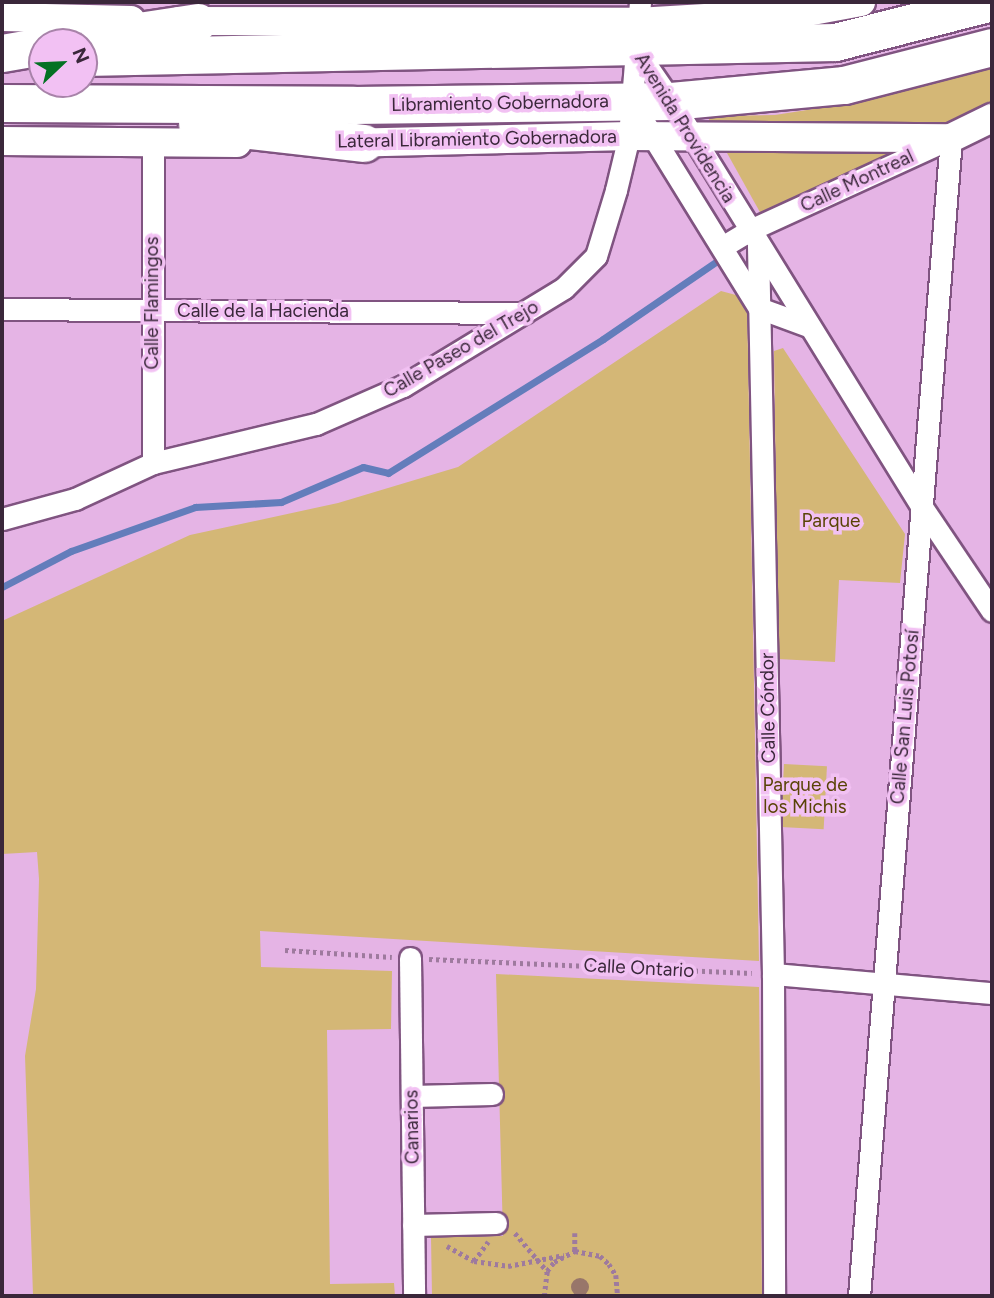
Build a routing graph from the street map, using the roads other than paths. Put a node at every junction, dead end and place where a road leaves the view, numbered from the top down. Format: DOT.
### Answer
graph roads {
  1 [pos="861,2"];
  2 [pos="992,2"];
  3 [pos="807,7"];
  4 [pos="2,17"];
  5 [pos="198,22"];
  6 [pos="637,24"];
  7 [pos="98,38"];
  8 [pos="992,47"];
  9 [pos="28,48"];
  10 [pos="2,53"];
  11 [pos="98,56"];
  12 [pos="28,57"];
  13 [pos="2,58"];
  14 [pos="671,102"];
  15 [pos="8,103"];
  16 [pos="992,118"];
  17 [pos="638,125"];
  18 [pos="692,136"];
  19 [pos="951,138"];
  20 [pos="2,141"];
  21 [pos="153,142"];
  22 [pos="364,143"];
  23 [pos="754,238"];
  24 [pos="722,247"];
  25 [pos="760,308"];
  26 [pos="2,309"];
  27 [pos="152,310"];
  28 [pos="524,313"];
  29 [pos="808,326"];
  30 [pos="153,463"];
  31 [pos="922,508"];
  32 [pos="2,519"];
  33 [pos="992,611"];
  34 [pos="410,958"];
  35 [pos="773,974"];
  36 [pos="884,984"];
  37 [pos="992,993"];
  38 [pos="492,1094"];
  39 [pos="412,1096"];
  40 [pos="496,1223"];
  41 [pos="413,1225"];
  42 [pos="414,1296"];
  43 [pos="774,1296"];
  44 [pos="859,1296"];
  1 -- 3 [label="street"];
  2 -- 6 [label="highway"];
  3 -- 6 [label="street"];
  4 -- 5 [label="street"];
  5 -- 6 [label="street"];
  5 -- 7 [label="highway"];
  6 -- 11 [label="highway"];
  6 -- 14 [label="street, Avenida Providencia"];
  6 -- 17 [label="street, Avenida Providencia"];
  8 -- 14 [label="highway, Libramiento Gobernadora"];
  9 -- 10 [label="highway"];
  12 -- 13 [label="highway"];
  14 -- 17 [label="highway, Libramiento Gobernadora"];
  14 -- 18 [label="street, Avenida Providencia"];
  15 -- 17 [label="highway, Libramiento Gobernadora"];
  15 -- 22 [label="highway"];
  16 -- 19 [label="street, Calle Montreal"];
  17 -- 18 [label="street, Lateral Libramiento Gobernadora"];
  17 -- 22 [label="street, Lateral Libramiento Gobernadora"];
  17 -- 24 [label="street, Avenida Providencia"];
  17 -- 28 [label="street, Calle Paseo del Trejo"];
  18 -- 19 [label="street, Lateral Libramiento Gobernadora"];
  18 -- 23 [label="street, Avenida Providencia"];
  19 -- 23 [label="street, Calle Montreal"];
  19 -- 31 [label="street, Calle San Luis Potosí"];
  20 -- 21 [label="street, Lateral Libramiento Gobernadora"];
  21 -- 22 [label="street, Lateral Libramiento Gobernadora"];
  21 -- 27 [label="street, Calle Flamingos"];
  23 -- 24 [label="street, Calle Montreal"];
  23 -- 25 [label="street, Calle Cóndor"];
  23 -- 29 [label="street, Avenida Providencia"];
  24 -- 25 [label="street, Avenida Providencia"];
  25 -- 29 [label="street"];
  25 -- 35 [label="street, Calle Cóndor"];
  26 -- 27 [label="street, Calle de la Hacienda"];
  27 -- 28 [label="street, Calle de la Hacienda"];
  27 -- 30 [label="street, Calle Flamingos"];
  28 -- 30 [label="street, Calle Paseo del Trejo"];
  29 -- 31 [label="street, Avenida Providencia"];
  30 -- 32 [label="street, Calle Paseo del Trejo"];
  31 -- 33 [label="street, Avenida Providencia"];
  31 -- 36 [label="street, Calle San Luis Potosí"];
  34 -- 39 [label="street, Canarios"];
  35 -- 36 [label="street"];
  35 -- 43 [label="street, Calle Cóndor"];
  36 -- 37 [label="street"];
  36 -- 44 [label="street, Calle San Luis Potosí"];
  38 -- 39 [label="street"];
  39 -- 41 [label="street, Canarios"];
  40 -- 41 [label="street"];
  41 -- 42 [label="street, Canarios"];
}
